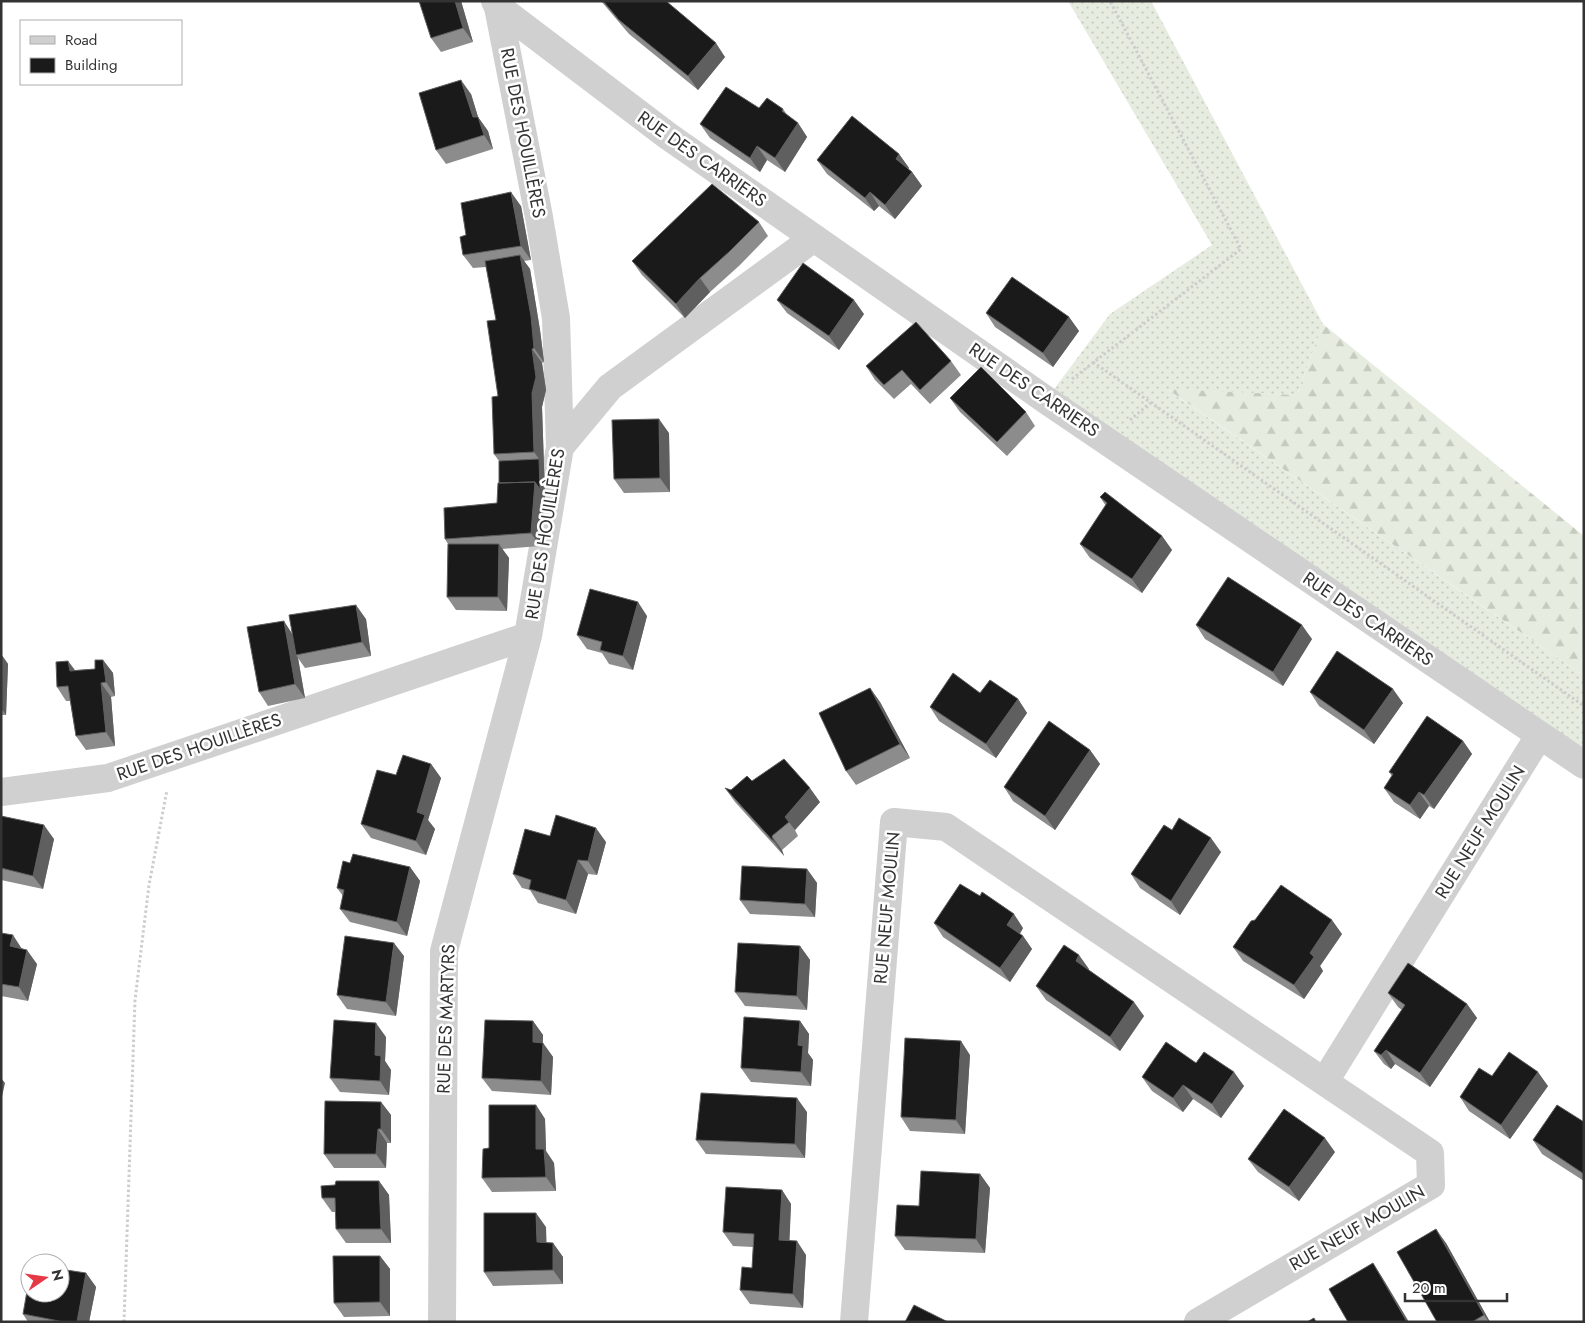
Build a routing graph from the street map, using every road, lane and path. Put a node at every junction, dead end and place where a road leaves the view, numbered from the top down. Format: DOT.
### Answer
graph roads {
  1 [pos="1110,1"];
  2 [pos="497,4"];
  3 [pos="814,238"];
  4 [pos="560,447"];
  5 [pos="528,636"];
  6 [pos="1584,706"];
  7 [pos="1539,736"];
  8 [pos="174,755"];
  9 [pos="1584,765"];
  10 [pos="1,792"];
  11 [pos="1325,1081"];
  12 [pos="124,1322"];
  13 [pos="442,1322"];
  14 [pos="854,1322"];
  15 [pos="1198,1322"];
  1 -- 6 [label="path"];
  2 -- 3 [label="street, RUE DES CARRIERS"];
  2 -- 4 [label="street, RUE DES HOUILLÈRES"];
  3 -- 4 [label="street"];
  3 -- 7 [label="street, RUE DES CARRIERS"];
  4 -- 5 [label="street, RUE DES HOUILLÈRES"];
  5 -- 8 [label="street, RUE DES HOUILLÈRES"];
  5 -- 13 [label="street, RUE DES MARTYRS"];
  7 -- 9 [label="street, RUE DES CARRIERS"];
  7 -- 11 [label="street, RUE NEUF MOULIN"];
  8 -- 10 [label="street, RUE DES HOUILLÈRES"];
  8 -- 12 [label="path"];
  11 -- 14 [label="street, RUE NEUF MOULIN"];
  11 -- 15 [label="street, RUE NEUF MOULIN"];
}
